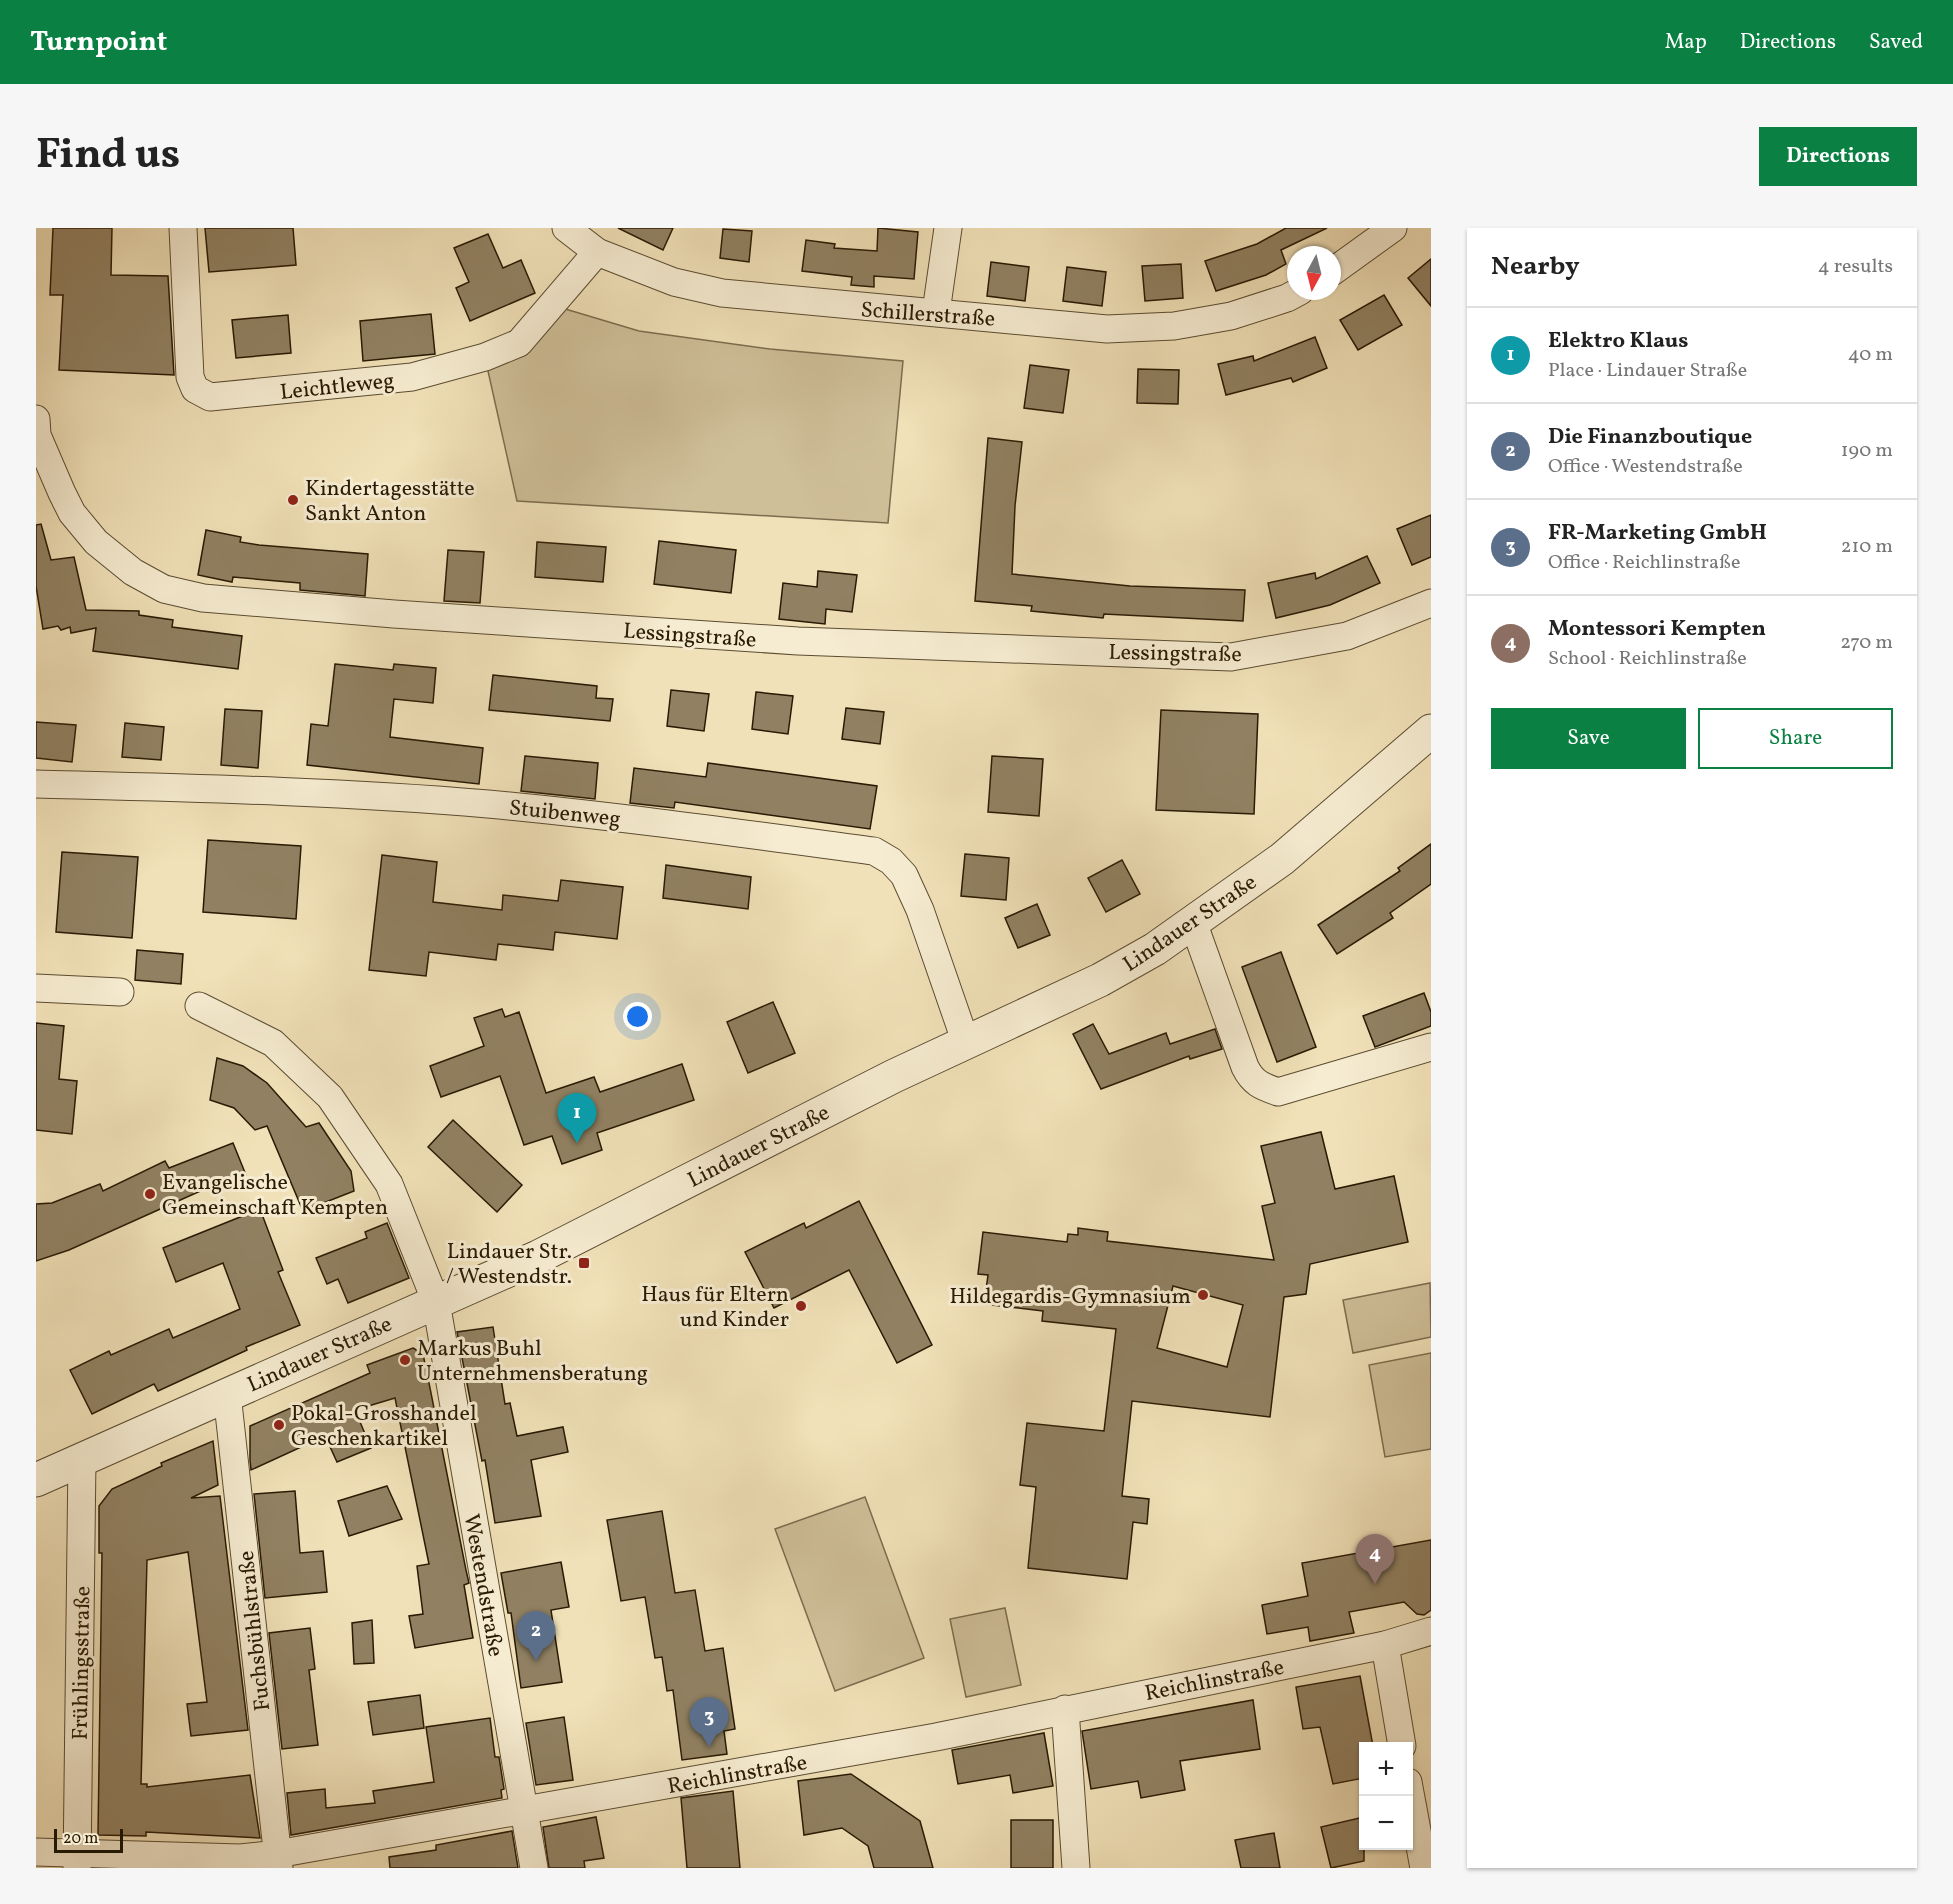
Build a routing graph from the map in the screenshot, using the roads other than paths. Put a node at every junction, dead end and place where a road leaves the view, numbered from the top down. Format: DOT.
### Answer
graph roads {
  1 [pos="183,228"];
  2 [pos="566,228"];
  3 [pos="948,228"];
  4 [pos="1393,228"];
  5 [pos="597,252"];
  6 [pos="1341,266"];
  7 [pos="1287,298"];
  8 [pos="936,312"];
  9 [pos="36,419"];
  10 [pos="1431,603"];
  11 [pos="1431,731"];
  12 [pos="36,783"];
  13 [pos="1193,922"];
  14 [pos="36,988"];
  15 [pos="120,992"];
  16 [pos="199,1006"];
  17 [pos="966,1043"];
  18 [pos="1431,1047"];
  19 [pos="436,1302"];
  20 [pos="227,1394"];
  21 [pos="82,1458"];
  22 [pos="36,1480"];
  23 [pos="1431,1631"];
  24 [pos="1384,1645"];
  25 [pos="1065,1709"];
  26 [pos="1401,1742"];
  27 [pos="1411,1796"];
  28 [pos="524,1812"];
  29 [pos="36,1852"];
  30 [pos="77,1861"];
  31 [pos="278,1861"];
  32 [pos="534,1868"];
  33 [pos="1076,1868"];
  34 [pos="1424,1868"];
  1 -- 5 [label="street, Leichtleweg"];
  2 -- 5 [label="street, Schillerstraße"];
  3 -- 8 [label="street"];
  4 -- 6 [label="street"];
  5 -- 8 [label="street, Schillerstraße"];
  7 -- 8 [label="street, Schillerstraße"];
  9 -- 10 [label="street, Lessingstraße"];
  11 -- 13 [label="street, Lindauer Straße"];
  12 -- 17 [label="street, Stuibenweg"];
  13 -- 17 [label="street, Lindauer Straße"];
  13 -- 18 [label="street"];
  14 -- 15 [label="street"];
  16 -- 19 [label="street, Westendstraße"];
  17 -- 19 [label="street, Lindauer Straße"];
  19 -- 20 [label="street, Lindauer Straße"];
  19 -- 28 [label="street, Westendstraße"];
  20 -- 21 [label="street, Lindauer Straße"];
  20 -- 31 [label="street, Fuchsbühlstraße"];
  21 -- 22 [label="street, Lindauer Straße"];
  21 -- 30 [label="street, Frühlingsstraße"];
  23 -- 24 [label="street, Reichlinstraße"];
  24 -- 25 [label="street, Reichlinstraße"];
  24 -- 26 [label="street"];
  25 -- 28 [label="street, Reichlinstraße"];
  25 -- 33 [label="street"];
  27 -- 34 [label="street"];
  28 -- 31 [label="street, Reichlinstraße"];
  28 -- 32 [label="street, Westendstraße"];
  29 -- 30 [label="street, Reichlinstraße"];
  30 -- 31 [label="street, Reichlinstraße"];
}
